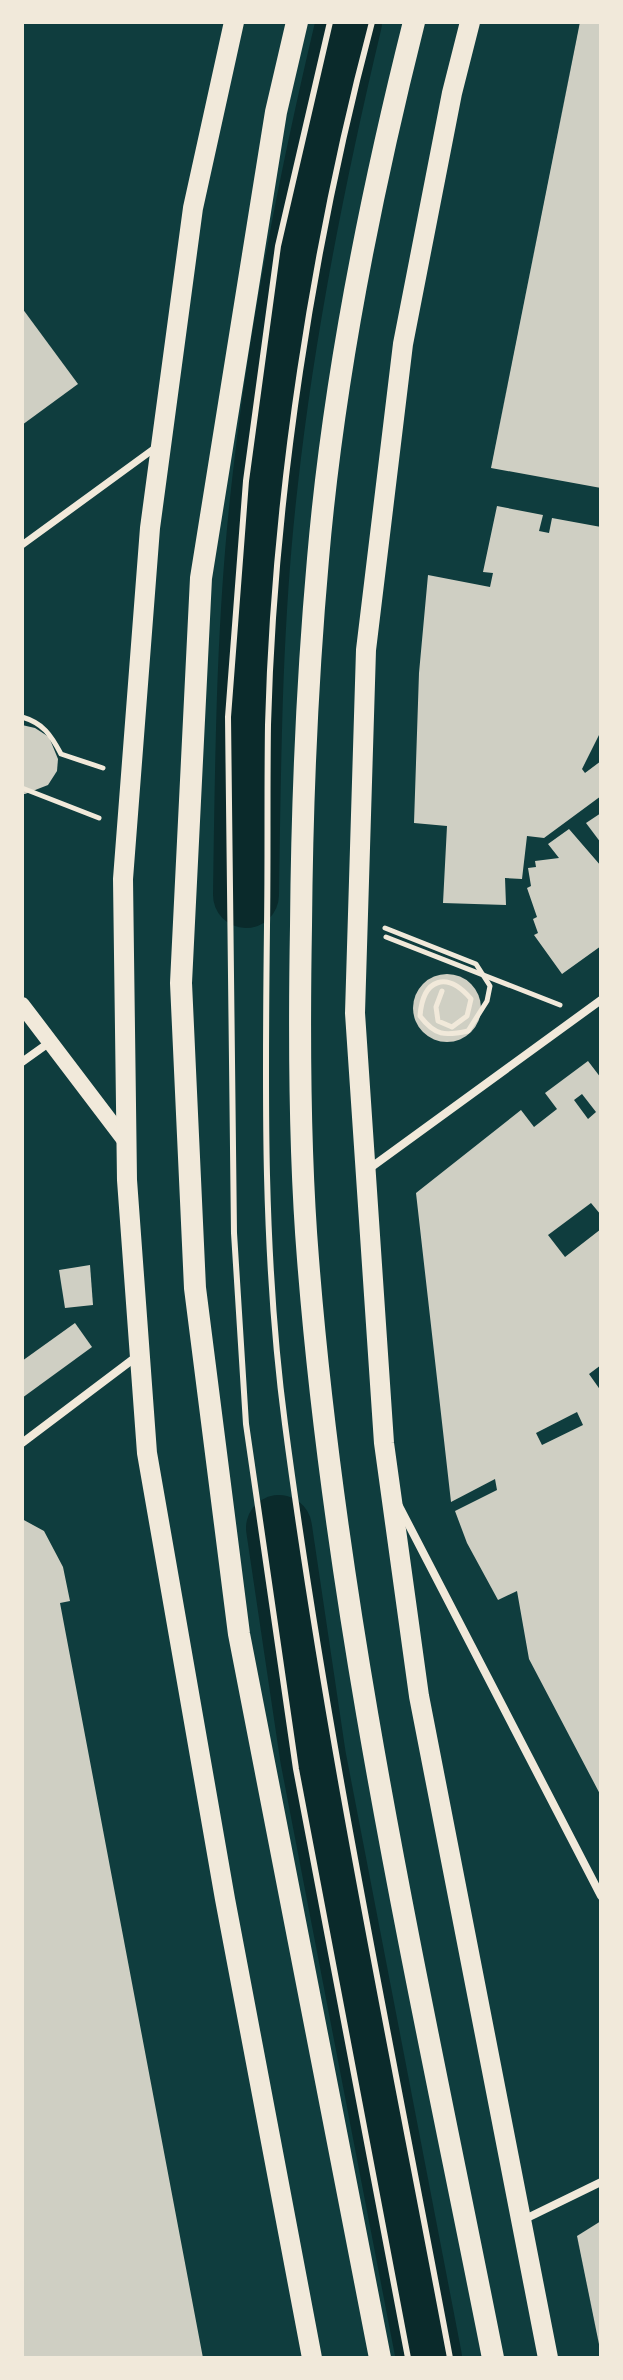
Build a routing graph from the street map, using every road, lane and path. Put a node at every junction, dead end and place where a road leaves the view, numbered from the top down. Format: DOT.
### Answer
graph roads {
  1 [pos="234,22"];
  2 [pos="297,22"];
  3 [pos="330,22"];
  4 [pos="372,22"];
  5 [pos="414,22"];
  6 [pos="470,22"];
  7 [pos="161,444"];
  8 [pos="22,545"];
  9 [pos="22,717"];
  10 [pos="131,777"];
  11 [pos="358,925"];
  12 [pos="476,964"];
  13 [pos="442,991"];
  14 [pos="601,1000"];
  15 [pos="22,1005"];
  16 [pos="583,1014"];
  17 [pos="50,1042"];
  18 [pos="22,1062"];
  19 [pos="126,1142"];
  20 [pos="366,1171"];
  21 [pos="140,1354"];
  22 [pos="22,1443"];
  23 [pos="390,1489"];
  24 [pos="601,1896"];
  25 [pos="601,2182"];
  26 [pos="522,2221"];
  27 [pos="312,2358"];
  28 [pos="380,2358"];
  29 [pos="408,2358"];
  30 [pos="450,2358"];
  31 [pos="493,2358"];
  32 [pos="548,2358"];
  1 -- 7 [label="main road"];
  2 -- 28 [label="highway"];
  3 -- 29 [label="lane"];
  4 -- 30 [label="lane"];
  5 -- 31 [label="highway"];
  6 -- 11 [label="main road"];
  7 -- 8 [label="street"];
  7 -- 10 [label="main road"];
  9 -- 10 [label="path"];
  10 -- 19 [label="main road"];
  11 -- 16 [label="path"];
  11 -- 20 [label="main road"];
  12 -- 13 [label="path"];
  14 -- 16 [label="street"];
  15 -- 17 [label="main road"];
  16 -- 20 [label="street"];
  17 -- 18 [label="street"];
  17 -- 19 [label="main road"];
  19 -- 21 [label="main road"];
  20 -- 23 [label="main road"];
  21 -- 22 [label="street"];
  21 -- 27 [label="main road"];
  23 -- 24 [label="street"];
  23 -- 26 [label="main road"];
  25 -- 26 [label="street"];
  26 -- 32 [label="main road"];
}
